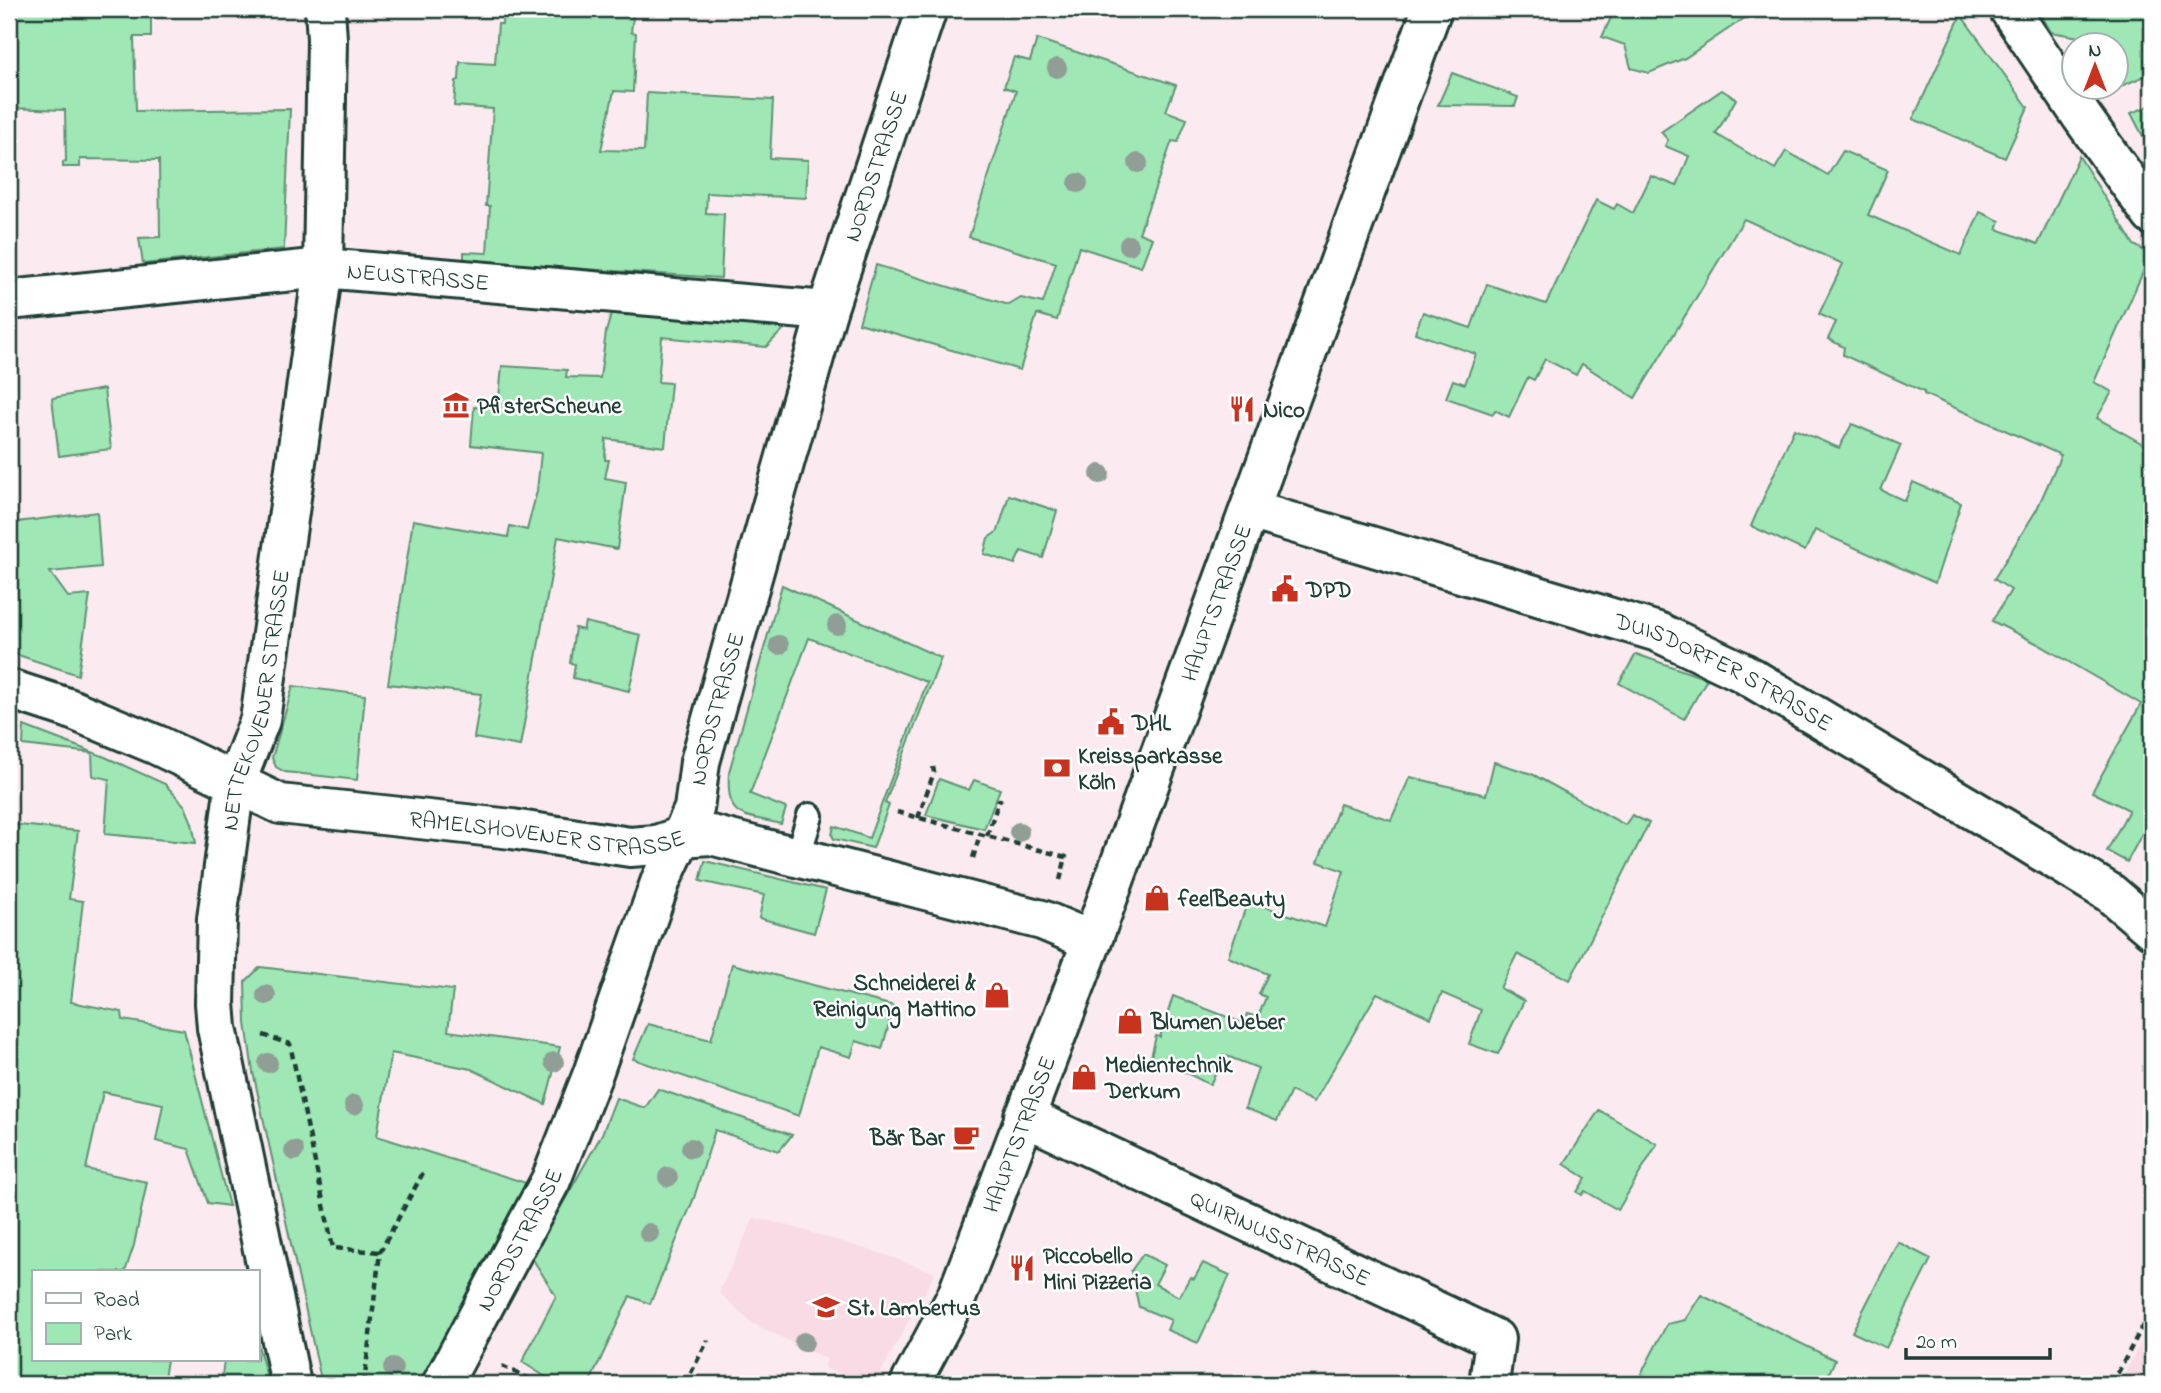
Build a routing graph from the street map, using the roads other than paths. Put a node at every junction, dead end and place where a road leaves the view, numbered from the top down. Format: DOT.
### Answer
graph roads {
  1 [pos="325,9"];
  2 [pos="927,9"];
  3 [pos="1432,9"];
  4 [pos="2009,9"];
  5 [pos="2152,215"];
  6 [pos="323,268"];
  7 [pos="9,300"];
  8 [pos="827,311"];
  9 [pos="1250,510"];
  10 [pos="9,688"];
  11 [pos="236,784"];
  12 [pos="810,816"];
  13 [pos="680,837"];
  14 [pos="797,858"];
  15 [pos="2152,929"];
  16 [pos="1092,941"];
  17 [pos="1024,1116"];
  18 [pos="291,1384"];
  19 [pos="442,1384"];
  20 [pos="910,1384"];
  21 [pos="1489,1384"];
  1 -- 6 [label="street, NETTEKOVENER STRASSE"];
  2 -- 8 [label="street, NORDSTRASSE"];
  3 -- 9 [label="street, HAUPTSTRASSE"];
  4 -- 5 [label="street"];
  6 -- 7 [label="street, NEUSTRASSE"];
  6 -- 8 [label="street, NEUSTRASSE"];
  6 -- 11 [label="street, NETTEKOVENER STRASSE"];
  8 -- 13 [label="street, NORDSTRASSE"];
  9 -- 15 [label="street, DUISDORFER STRASSE"];
  9 -- 16 [label="street, HAUPTSTRASSE"];
  10 -- 11 [label="street, RAMELSHOVENER STRASSE"];
  11 -- 13 [label="street, RAMELSHOVENER STRASSE"];
  11 -- 18 [label="street, NETTEKOVENER STRASSE"];
  12 -- 14 [label="lane"];
  13 -- 14 [label="street, RAMELSHOVENER STRASSE"];
  13 -- 19 [label="street, NORDSTRASSE"];
  14 -- 16 [label="street, RAMELSHOVENER STRASSE"];
  16 -- 17 [label="street, HAUPTSTRASSE"];
  17 -- 20 [label="street, HAUPTSTRASSE"];
  17 -- 21 [label="street, QUIRINUSSTRASSE"];
}
